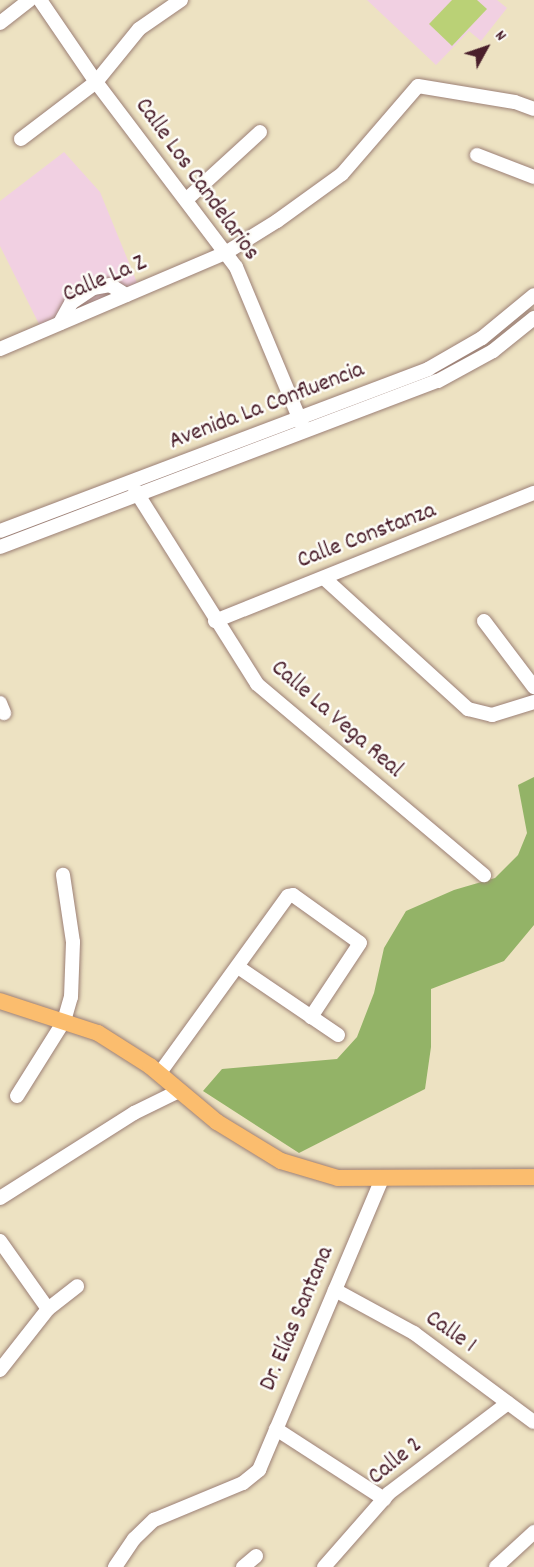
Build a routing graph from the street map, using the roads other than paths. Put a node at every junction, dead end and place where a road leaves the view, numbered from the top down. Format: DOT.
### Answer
graph roads {
  1 [pos="29,0"];
  2 [pos="40,0"];
  3 [pos="181,0"];
  4 [pos="0,23"];
  5 [pos="96,81"];
  6 [pos="534,109"];
  7 [pos="260,132"];
  8 [pos="21,139"];
  9 [pos="477,155"];
  10 [pos="534,177"];
  11 [pos="187,199"];
  12 [pos="227,252"];
  13 [pos="126,295"];
  14 [pos="534,296"];
  15 [pos="534,318"];
  16 [pos="60,323"];
  17 [pos="0,349"];
  18 [pos="299,419"];
  19 [pos="305,433"];
  20 [pos="130,482"];
  21 [pos="534,493"];
  22 [pos="139,495"];
  23 [pos="0,531"];
  24 [pos="0,548"];
  25 [pos="324,578"];
  26 [pos="215,621"];
  27 [pos="484,621"];
  28 [pos="534,687"];
  29 [pos="534,702"];
  30 [pos="63,875"];
  31 [pos="484,875"];
  32 [pos="238,967"];
  33 [pos="0,1001"];
  34 [pos="311,1017"];
  35 [pos="64,1021"];
  36 [pos="338,1035"];
  37 [pos="159,1074"];
  38 [pos="179,1091"];
  39 [pos="17,1096"];
  40 [pos="383,1177"];
  41 [pos="534,1177"];
  42 [pos="0,1198"];
  43 [pos="0,1241"];
  44 [pos="77,1286"];
  45 [pos="335,1290"];
  46 [pos="48,1309"];
  47 [pos="0,1370"];
  48 [pos="508,1402"];
  49 [pos="534,1422"];
  50 [pos="276,1428"];
  51 [pos="384,1499"];
  52 [pos="534,1532"];
  53 [pos="256,1556"];
  54 [pos="115,1567"];
  55 [pos="243,1567"];
  56 [pos="324,1567"];
  57 [pos="496,1567"];
  1 -- 4 [label="street"];
  2 -- 5 [label="street, Calle Los Candelarios"];
  3 -- 5 [label="street"];
  5 -- 8 [label="street"];
  5 -- 11 [label="street, Calle Los Candelarios"];
  6 -- 12 [label="street, Calle La Z"];
  7 -- 11 [label="street"];
  9 -- 10 [label="street"];
  11 -- 12 [label="street, Calle Los Candelarios"];
  12 -- 13 [label="street, Calle La Z"];
  12 -- 18 [label="street, Calle Los Candelarios"];
  13 -- 16 [label="street, Calle La Z"];
  13 -- 16 [label="street"];
  14 -- 18 [label="street, Avenida La Confluencia"];
  15 -- 19 [label="street, Avenida La Confluencia"];
  16 -- 17 [label="street, Calle La Z"];
  18 -- 19 [label="street, Calle Los Candelarios"];
  18 -- 20 [label="street, Avenida La Confluencia"];
  19 -- 22 [label="street, Avenida La Confluencia"];
  20 -- 22 [label="street, Calle La Vega Real"];
  20 -- 23 [label="street, Avenida La Confluencia"];
  21 -- 25 [label="street, Calle Constanza"];
  22 -- 24 [label="street, Avenida La Confluencia"];
  22 -- 26 [label="street, Calle La Vega Real"];
  25 -- 26 [label="street, Calle Constanza"];
  25 -- 29 [label="street"];
  26 -- 31 [label="street, Calle La Vega Real"];
  27 -- 28 [label="street"];
  30 -- 35 [label="street"];
  32 -- 34 [label="street"];
  32 -- 34 [label="street"];
  32 -- 37 [label="street"];
  33 -- 35 [label="main road"];
  34 -- 36 [label="street"];
  35 -- 37 [label="main road"];
  35 -- 39 [label="street"];
  37 -- 38 [label="main road"];
  38 -- 40 [label="main road"];
  38 -- 42 [label="street"];
  40 -- 41 [label="main road"];
  40 -- 45 [label="street, Dr. Elías Santana"];
  43 -- 46 [label="street"];
  44 -- 46 [label="street"];
  45 -- 48 [label="street, Calle 1"];
  45 -- 50 [label="street, Dr. Elías Santana"];
  46 -- 47 [label="street"];
  48 -- 49 [label="street, Calle 1"];
  48 -- 51 [label="street, Calle 2"];
  50 -- 51 [label="street"];
  50 -- 54 [label="street, Dr. Elías Santana"];
  51 -- 56 [label="street, Calle 2"];
  52 -- 57 [label="street"];
  53 -- 55 [label="street"];
}
